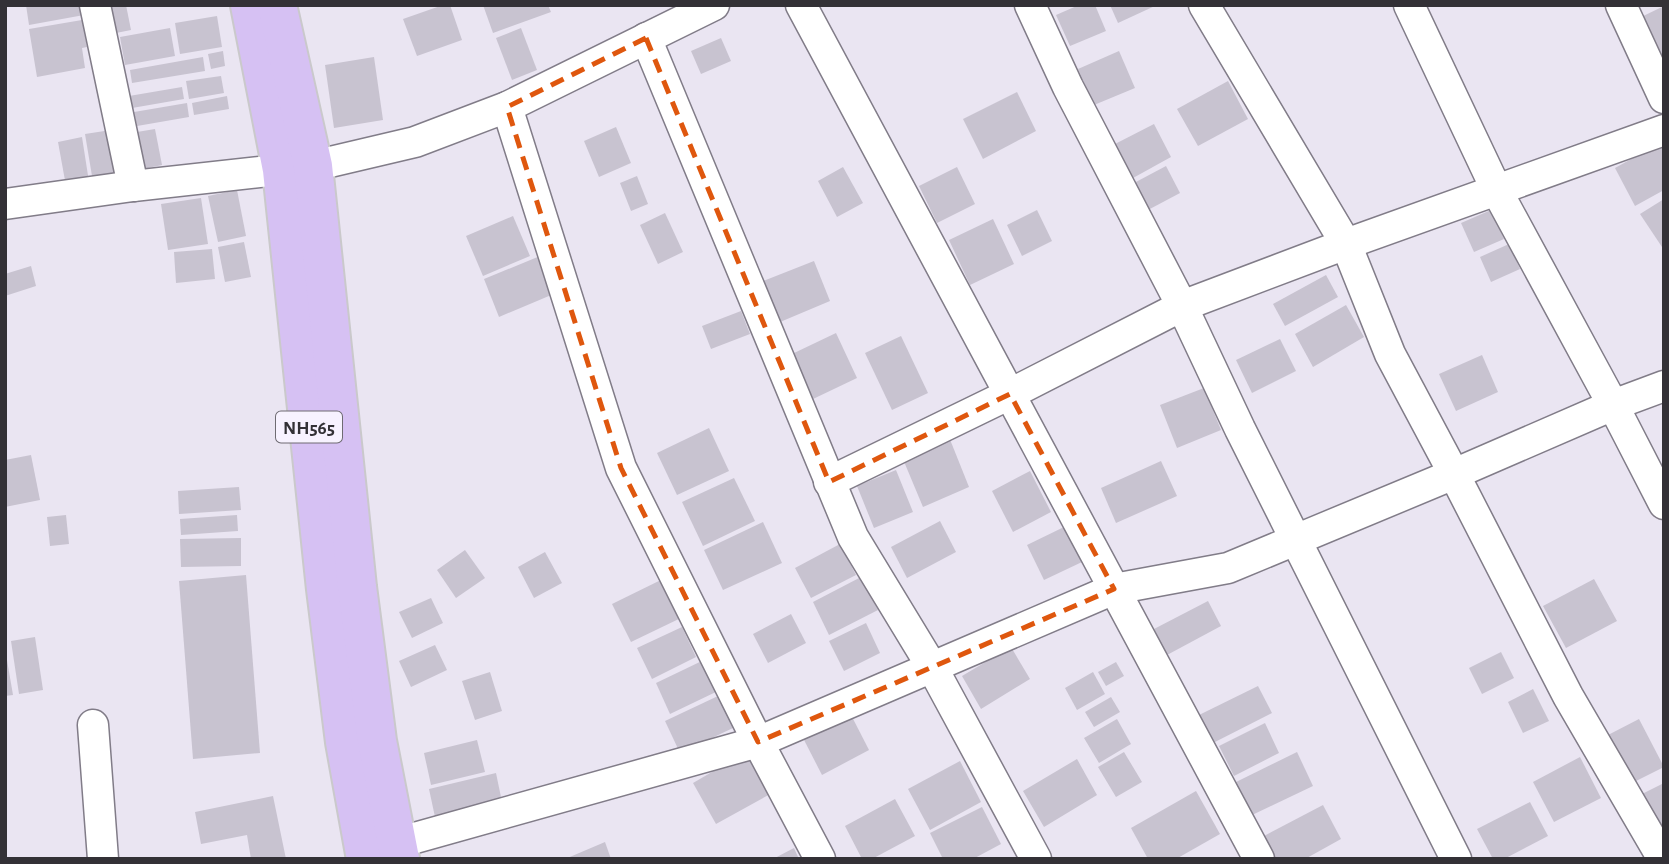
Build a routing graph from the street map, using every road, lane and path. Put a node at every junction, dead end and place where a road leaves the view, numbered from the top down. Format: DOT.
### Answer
graph roads {
  1 [pos="95,5"];
  2 [pos="250,5"];
  3 [pos="277,5"];
  4 [pos="714,5"];
  5 [pos="801,5"];
  6 [pos="1030,5"];
  7 [pos="1204,5"];
  8 [pos="1409,5"];
  9 [pos="1620,5"];
  10 [pos="646,38"];
  11 [pos="1664,97"];
  12 [pos="507,107"];
  13 [pos="1664,130"];
  14 [pos="297,168"];
  15 [pos="133,186"];
  16 [pos="1497,191"];
  17 [pos="5,204"];
  18 [pos="1346,244"];
  19 [pos="1182,306"];
  20 [pos="1664,386"];
  21 [pos="1010,394"];
  22 [pos="1613,405"];
  23 [pos="1454,474"];
  24 [pos="829,482"];
  25 [pos="1664,504"];
  26 [pos="1297,541"];
  27 [pos="1114,589"];
  28 [pos="932,667"];
  29 [pos="93,725"];
  30 [pos="758,742"];
  31 [pos="388,854"];
  32 [pos="103,859"];
  33 [pos="820,859"];
  34 [pos="1036,859"];
  35 [pos="1259,859"];
  36 [pos="1456,859"];
  37 [pos="1664,859"];
  1 -- 15 [label="street"];
  2 -- 14 [label="highway, NH565"];
  3 -- 14 [label="highway, NH565"];
  4 -- 10 [label="street"];
  5 -- 21 [label="street"];
  6 -- 19 [label="street"];
  7 -- 18 [label="street"];
  8 -- 16 [label="street"];
  9 -- 11 [label="street"];
  10 -- 12 [label="street"];
  10 -- 24 [label="street"];
  12 -- 14 [label="street"];
  12 -- 30 [label="street"];
  13 -- 16 [label="street"];
  14 -- 15 [label="street"];
  14 -- 31 [label="highway, NH565"];
  15 -- 17 [label="street"];
  16 -- 18 [label="street"];
  16 -- 22 [label="street"];
  18 -- 19 [label="street"];
  18 -- 23 [label="street"];
  19 -- 21 [label="street"];
  19 -- 26 [label="street"];
  20 -- 22 [label="street"];
  21 -- 24 [label="street"];
  21 -- 27 [label="street"];
  22 -- 23 [label="street"];
  22 -- 25 [label="street"];
  23 -- 26 [label="street"];
  23 -- 37 [label="street"];
  24 -- 28 [label="street"];
  26 -- 27 [label="street"];
  26 -- 36 [label="street"];
  27 -- 28 [label="street"];
  27 -- 35 [label="street"];
  28 -- 30 [label="street"];
  28 -- 34 [label="street"];
  29 -- 32 [label="street"];
  30 -- 31 [label="street"];
  30 -- 33 [label="street"];
}
